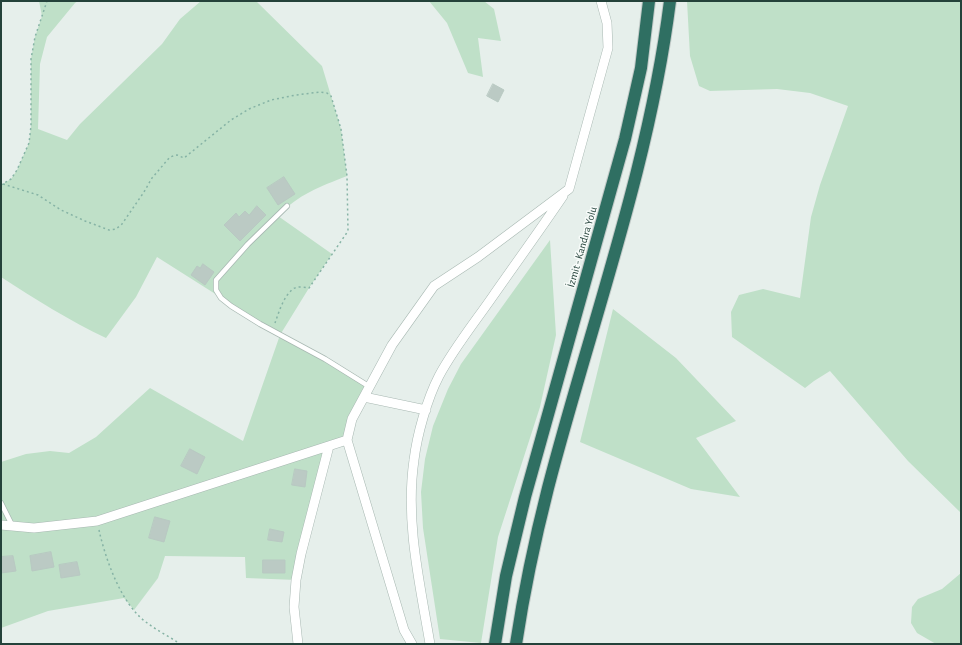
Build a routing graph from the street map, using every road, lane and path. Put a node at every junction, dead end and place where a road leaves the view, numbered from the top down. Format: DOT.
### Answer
graph roads {
  1 [pos="47,1"];
  2 [pos="601,1"];
  3 [pos="650,1"];
  4 [pos="670,1"];
  5 [pos="2,184"];
  6 [pos="569,189"];
  7 [pos="287,206"];
  8 [pos="272,331"];
  9 [pos="370,388"];
  10 [pos="364,397"];
  11 [pos="426,410"];
  12 [pos="347,440"];
  13 [pos="329,446"];
  14 [pos="1,503"];
  15 [pos="97,521"];
  16 [pos="1,525"];
  17 [pos="13,527"];
  18 [pos="180,644"];
  19 [pos="298,644"];
  20 [pos="412,644"];
  21 [pos="430,644"];
  22 [pos="495,644"];
  23 [pos="516,644"];
  1 -- 5 [label="path"];
  2 -- 6 [label="street"];
  3 -- 22 [label="highway, İzmit - Kandıra Yolu"];
  4 -- 23 [label="highway"];
  5 -- 8 [label="path"];
  6 -- 9 [label="street"];
  6 -- 11 [label="street"];
  7 -- 8 [label="lane"];
  8 -- 9 [label="lane"];
  9 -- 10 [label="street"];
  10 -- 11 [label="street"];
  10 -- 12 [label="street"];
  11 -- 21 [label="street"];
  12 -- 13 [label="street"];
  12 -- 20 [label="street"];
  13 -- 15 [label="street"];
  13 -- 19 [label="street"];
  14 -- 17 [label="lane"];
  15 -- 17 [label="street"];
  15 -- 18 [label="path"];
  16 -- 17 [label="street"];
}
